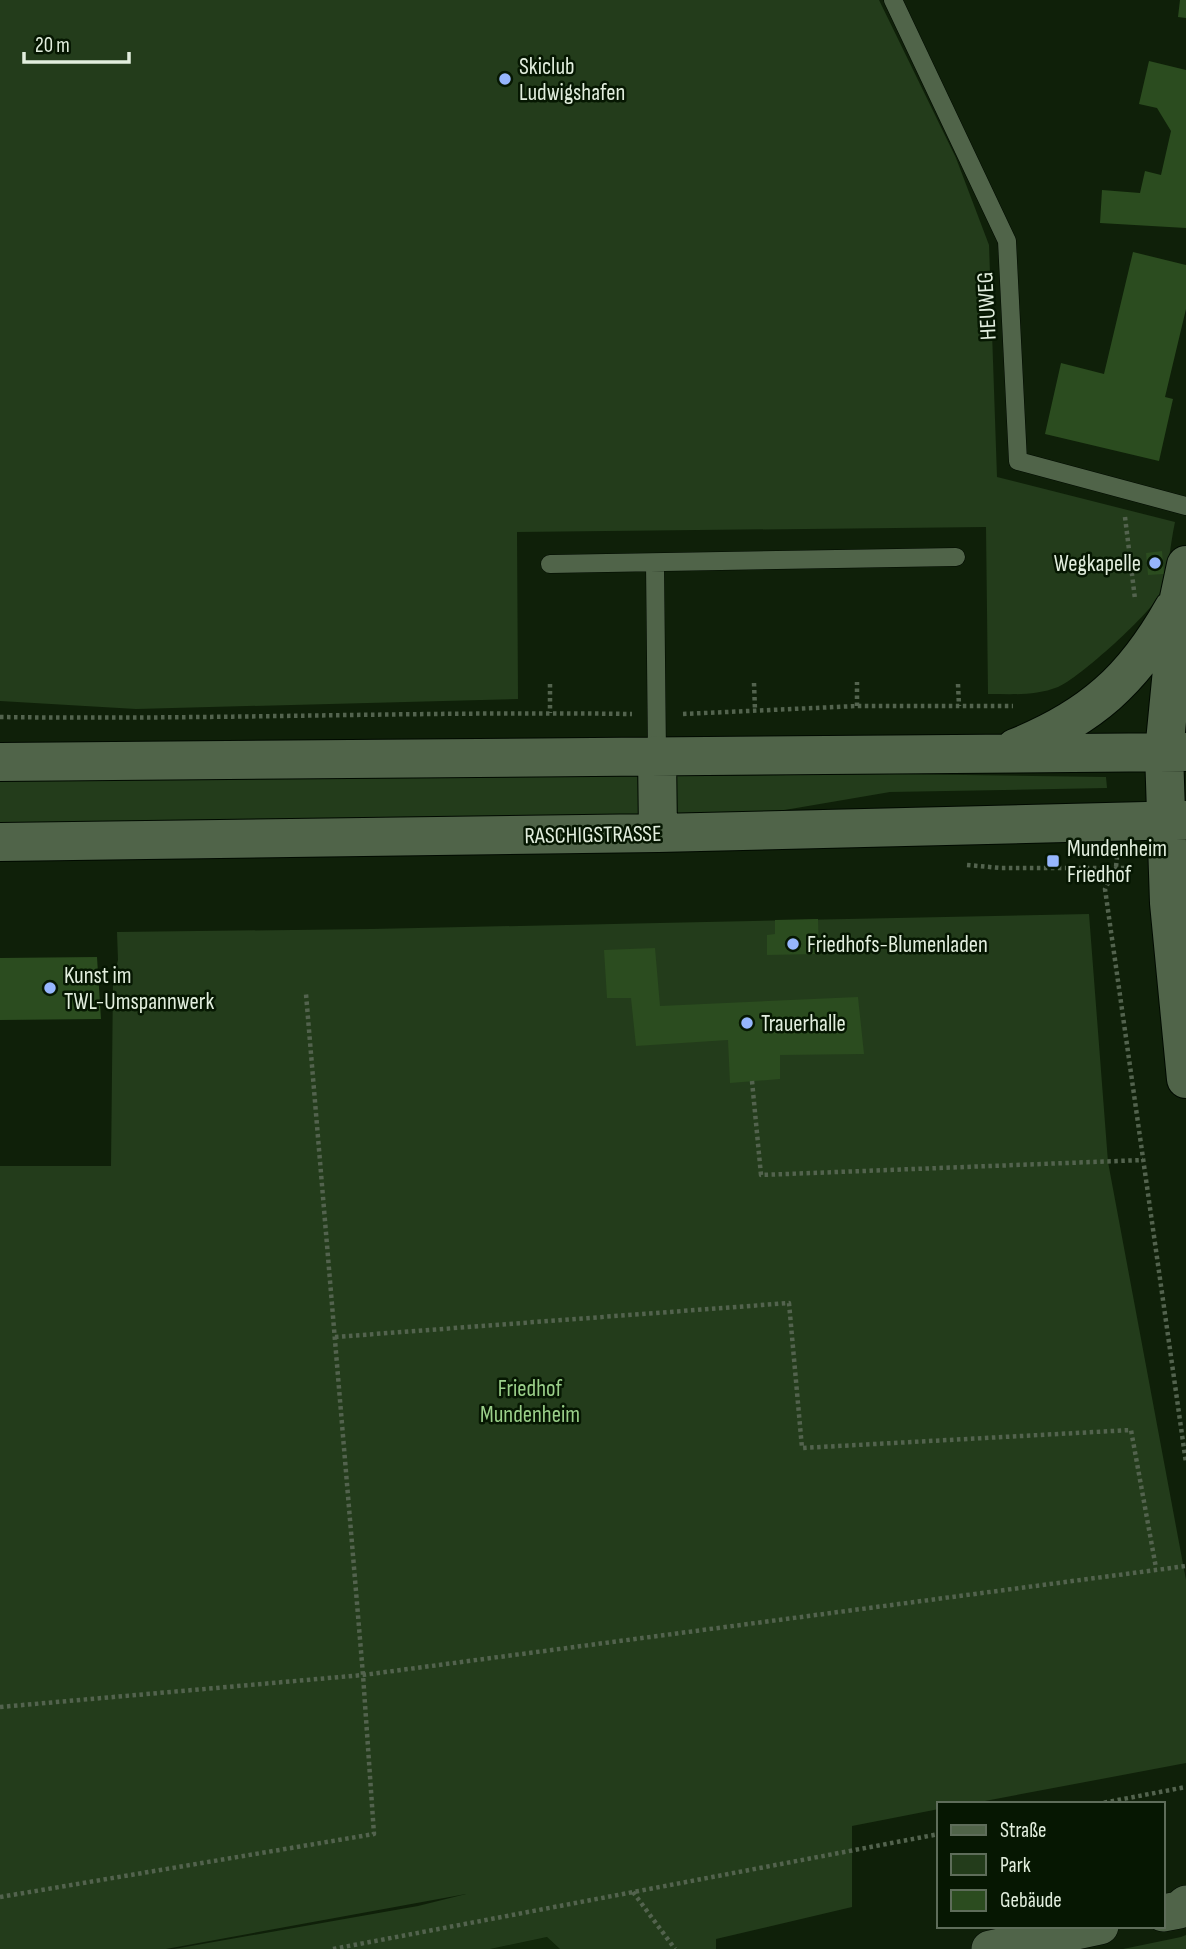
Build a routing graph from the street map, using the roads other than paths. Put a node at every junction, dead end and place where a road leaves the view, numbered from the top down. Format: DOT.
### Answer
graph roads {
  1 [pos="892,0"];
  2 [pos="1186,506"];
  3 [pos="956,557"];
  4 [pos="655,563"];
  5 [pos="550,564"];
  6 [pos="1184,596"];
  7 [pos="1175,752"];
  8 [pos="1000,754"];
  9 [pos="657,755"];
  10 [pos="0,762"];
  11 [pos="1176,820"];
  12 [pos="658,833"];
  13 [pos="0,842"];
  14 [pos="1186,1079"];
  15 [pos="1186,1903"];
  16 [pos="1165,1913"];
  17 [pos="1090,1928"];
  18 [pos="990,1949"];
  1 -- 2 [label="lane, HEUWEG"];
  3 -- 4 [label="lane"];
  4 -- 5 [label="lane"];
  4 -- 9 [label="lane"];
  6 -- 7 [label="street"];
  6 -- 8 [label="street"];
  7 -- 8 [label="street"];
  7 -- 11 [label="street"];
  8 -- 9 [label="street"];
  9 -- 10 [label="street"];
  9 -- 12 [label="street"];
  11 -- 12 [label="street, RASCHIGSTRASSE"];
  11 -- 14 [label="street"];
  12 -- 13 [label="street, RASCHIGSTRASSE"];
  15 -- 16 [label="street"];
  17 -- 18 [label="street"];
}
